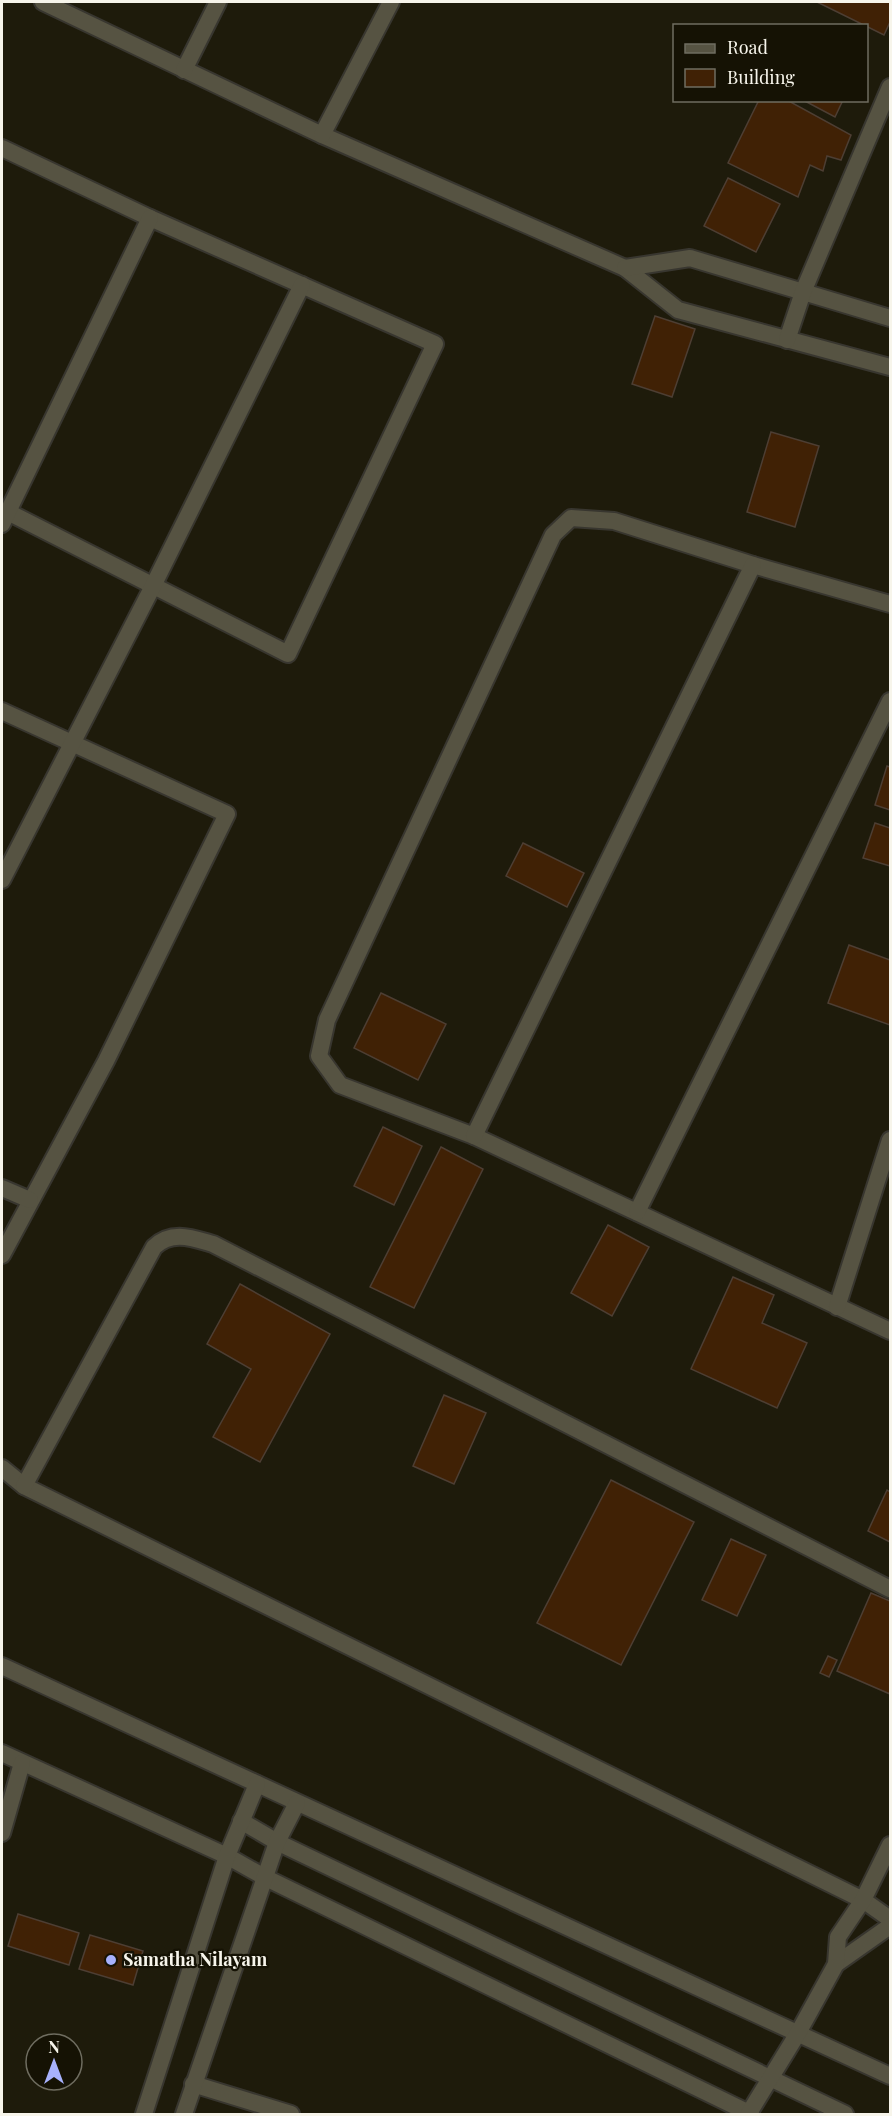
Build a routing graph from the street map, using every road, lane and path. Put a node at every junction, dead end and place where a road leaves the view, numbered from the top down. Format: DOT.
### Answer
graph roads {
  1 [pos="44,2"];
  2 [pos="218,2"];
  3 [pos="391,2"];
  4 [pos="64,7"];
  5 [pos="184,70"];
  6 [pos="891,87"];
  7 [pos="884,114"];
  8 [pos="322,135"];
  9 [pos="2,148"];
  10 [pos="150,218"];
  11 [pos="625,268"];
  12 [pos="302,285"];
  13 [pos="803,292"];
  14 [pos="891,318"];
  15 [pos="787,340"];
  16 [pos="891,367"];
  17 [pos="5,518"];
  18 [pos="753,565"];
  19 [pos="153,586"];
  20 [pos="891,604"];
  21 [pos="891,702"];
  22 [pos="2,711"];
  23 [pos="72,743"];
  24 [pos="2,880"];
  25 [pos="474,1136"];
  26 [pos="891,1140"];
  27 [pos="2,1188"];
  28 [pos="30,1200"];
  29 [pos="637,1212"];
  30 [pos="2,1255"];
  31 [pos="837,1307"];
  32 [pos="891,1331"];
  33 [pos="2,1468"];
  34 [pos="24,1486"];
  35 [pos="891,1589"];
  36 [pos="2,1666"];
  37 [pos="2,1753"];
  38 [pos="22,1763"];
  39 [pos="257,1784"];
  40 [pos="297,1803"];
  41 [pos="241,1821"];
  42 [pos="2,1833"];
  43 [pos="277,1842"];
  44 [pos="891,1845"];
  45 [pos="227,1856"];
  46 [pos="266,1878"];
  47 [pos="863,1900"];
  48 [pos="891,1919"];
  49 [pos="891,1926"];
  50 [pos="836,1964"];
  51 [pos="798,2033"];
  52 [pos="770,2076"];
  53 [pos="891,2076"];
  54 [pos="193,2084"];
  55 [pos="750,2114"];
  56 [pos="144,2115"];
  57 [pos="184,2115"];
  58 [pos="291,2115"];
  59 [pos="845,2115"];
  1 -- 4 [label="street"];
  2 -- 5 [label="street"];
  3 -- 8 [label="street"];
  4 -- 5 [label="street"];
  5 -- 8 [label="street"];
  6 -- 7 [label="street"];
  7 -- 13 [label="street"];
  8 -- 11 [label="street"];
  9 -- 10 [label="street"];
  10 -- 12 [label="street"];
  10 -- 17 [label="street"];
  11 -- 13 [label="street"];
  11 -- 15 [label="street"];
  12 -- 19 [label="street"];
  12 -- 19 [label="street"];
  13 -- 14 [label="street"];
  13 -- 15 [label="street"];
  15 -- 16 [label="street"];
  17 -- 19 [label="street"];
  18 -- 20 [label="street"];
  18 -- 25 [label="street"];
  18 -- 25 [label="street"];
  19 -- 23 [label="street"];
  21 -- 29 [label="street"];
  22 -- 23 [label="street"];
  23 -- 24 [label="street"];
  23 -- 28 [label="street"];
  25 -- 29 [label="street"];
  26 -- 31 [label="street"];
  27 -- 28 [label="street"];
  28 -- 30 [label="street"];
  29 -- 31 [label="street"];
  31 -- 32 [label="street"];
  33 -- 34 [label="street"];
  34 -- 35 [label="street"];
  34 -- 47 [label="street"];
  36 -- 39 [label="street"];
  37 -- 38 [label="street"];
  38 -- 42 [label="street"];
  38 -- 45 [label="street"];
  39 -- 40 [label="street"];
  39 -- 41 [label="street"];
  40 -- 43 [label="street"];
  40 -- 51 [label="street"];
  41 -- 43 [label="street"];
  41 -- 45 [label="street"];
  43 -- 46 [label="street"];
  43 -- 52 [label="street"];
  44 -- 47 [label="street"];
  45 -- 46 [label="street"];
  45 -- 56 [label="street"];
  46 -- 54 [label="street"];
  46 -- 55 [label="street"];
  47 -- 48 [label="street"];
  47 -- 50 [label="street"];
  49 -- 50 [label="street"];
  50 -- 51 [label="street"];
  51 -- 52 [label="street"];
  51 -- 53 [label="street"];
  52 -- 55 [label="street"];
  52 -- 59 [label="street"];
  54 -- 57 [label="street"];
  54 -- 58 [label="street"];
}
